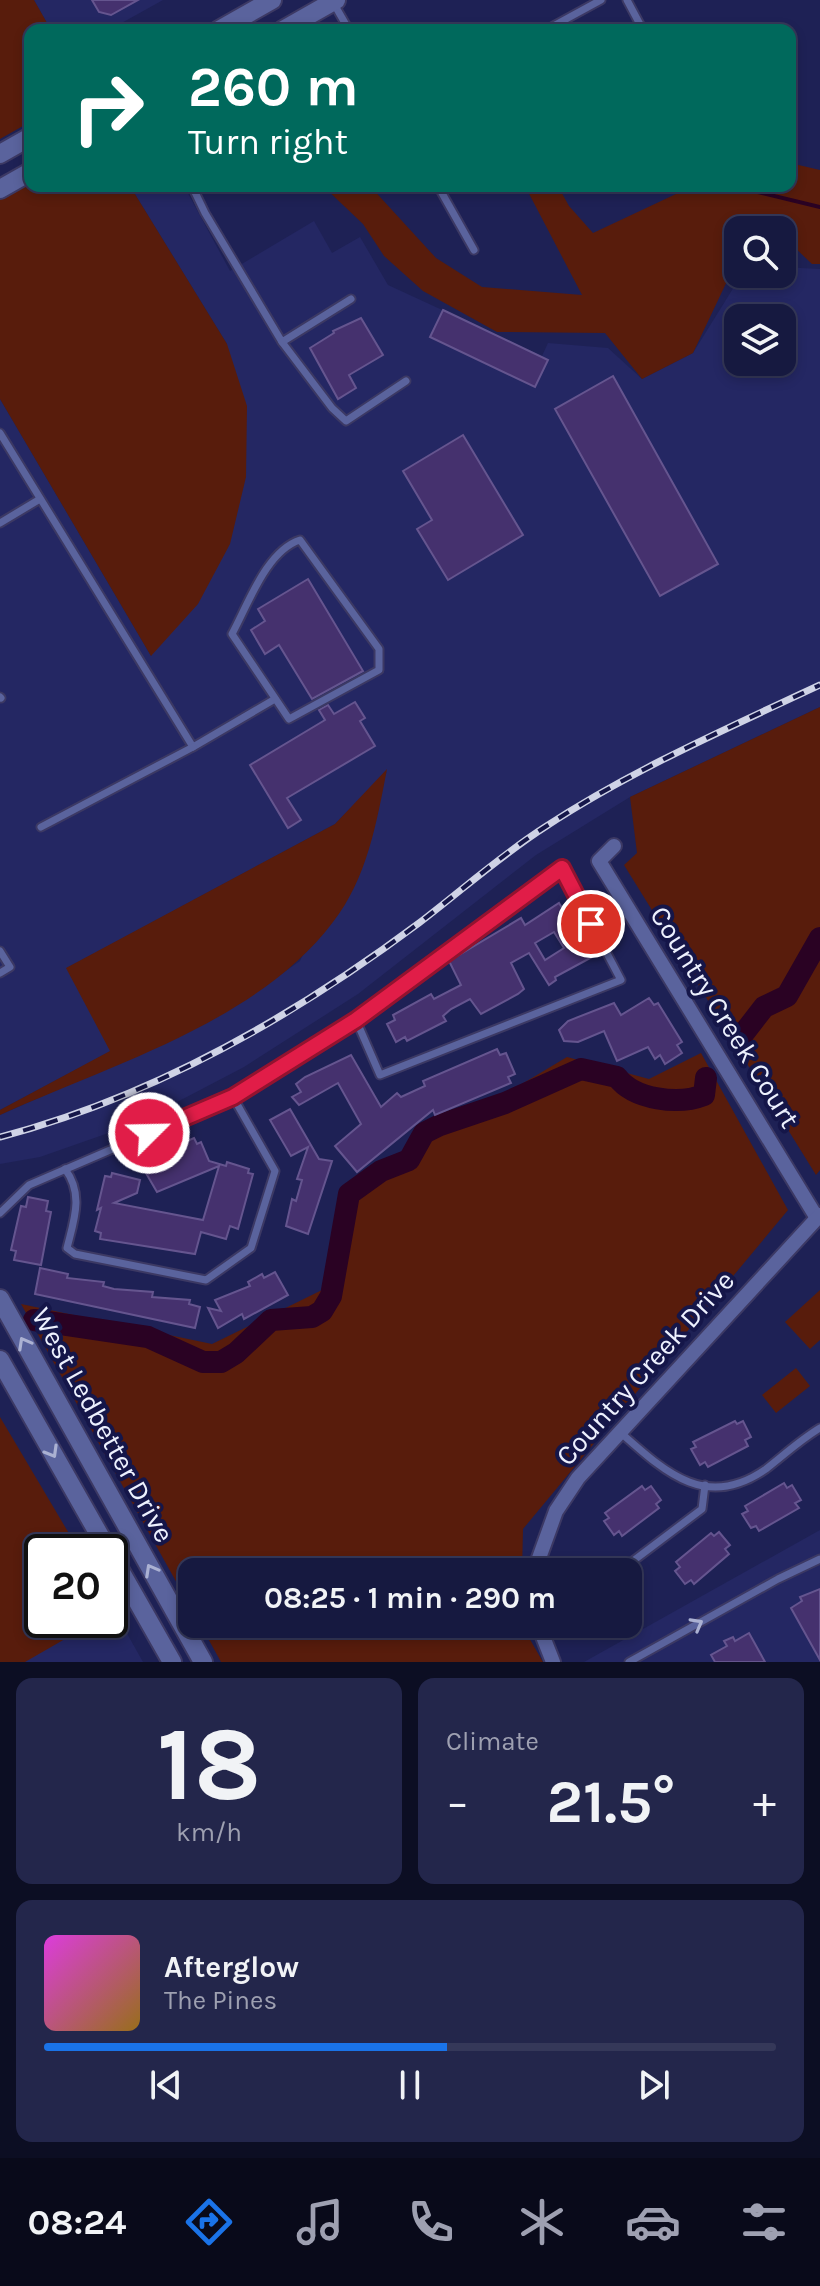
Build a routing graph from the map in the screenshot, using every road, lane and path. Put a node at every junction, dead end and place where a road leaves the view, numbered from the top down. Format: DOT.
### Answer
graph roads {
  1 [pos="272,0"];
  2 [pos="601,0"];
  3 [pos="627,0"];
  4 [pos="335,1"];
  5 [pos="230,24"];
  6 [pos="294,24"];
  7 [pos="346,24"];
  8 [pos="557,24"];
  9 [pos="640,24"];
  10 [pos="24,140"];
  11 [pos="0,154"];
  12 [pos="24,175"];
  13 [pos="0,189"];
  14 [pos="195,192"];
  15 [pos="441,192"];
  16 [pos="474,250"];
  17 [pos="351,299"];
  18 [pos="282,342"];
  19 [pos="406,381"];
  20 [pos="0,433"];
  21 [pos="40,499"];
  22 [pos="0,523"];
  23 [pos="275,699"];
  24 [pos="193,747"];
  25 [pos="41,827"];
  26 [pos="614,846"];
  27 [pos="0,951"];
  28 [pos="0,973"];
  29 [pos="356,1020"];
  30 [pos="233,1097"];
  31 [pos="65,1169"];
  32 [pos="0,1213"];
  33 [pos="819,1216"];
  34 [pos="0,1299"];
  35 [pos="0,1360"];
  36 [pos="820,1428"];
  37 [pos="620,1432"];
  38 [pos="705,1485"];
  39 [pos="99,1534"];
  40 [pos="539,1558"];
  41 [pos="637,1558"];
  42 [pos="820,1559"];
  43 [pos="128,1585"];
  44 [pos="544,1638"];
  45 [pos="193,1643"];
  46 [pos="170,1659"];
  47 [pos="203,1662"];
  48 [pos="553,1662"];
  49 [pos="629,1662"];
  1 -- 5 [label="main road"];
  2 -- 8 [label="lane"];
  3 -- 9 [label="lane"];
  4 -- 6 [label="main road"];
  4 -- 7 [label="lane"];
  10 -- 11 [label="main road"];
  12 -- 13 [label="main road"];
  14 -- 18 [label="lane"];
  15 -- 16 [label="lane"];
  17 -- 18 [label="lane"];
  18 -- 19 [label="lane"];
  20 -- 21 [label="lane"];
  21 -- 22 [label="lane"];
  21 -- 24 [label="lane"];
  23 -- 23 [label="lane"];
  23 -- 24 [label="lane"];
  24 -- 25 [label="lane"];
  26 -- 33 [label="street, Country Creek Court"];
  27 -- 28 [label="lane"];
  29 -- 29 [label="lane"];
  29 -- 30 [label="lane"];
  30 -- 31 [label="lane"];
  30 -- 31 [label="lane"];
  31 -- 32 [label="lane"];
  33 -- 37 [label="street, Country Creek Drive"];
  45 -- 34 [label="main road, West Ledbetter Drive, one-way"];
  35 -- 39 [label="main road, West Ledbetter Drive, one-way"];
  36 -- 38 [label="lane"];
  37 -- 38 [label="lane"];
  37 -- 40 [label="street, Country Creek Drive"];
  38 -- 41 [label="lane"];
  49 -- 42 [label="lane, one-way"];
  43 -- 46 [label="main road, West Ledbetter Drive"];
  44 -- 48 [label="street"];
  45 -- 46 [label="main road"];
  45 -- 47 [label="main road, West Ledbetter Drive"];
}
